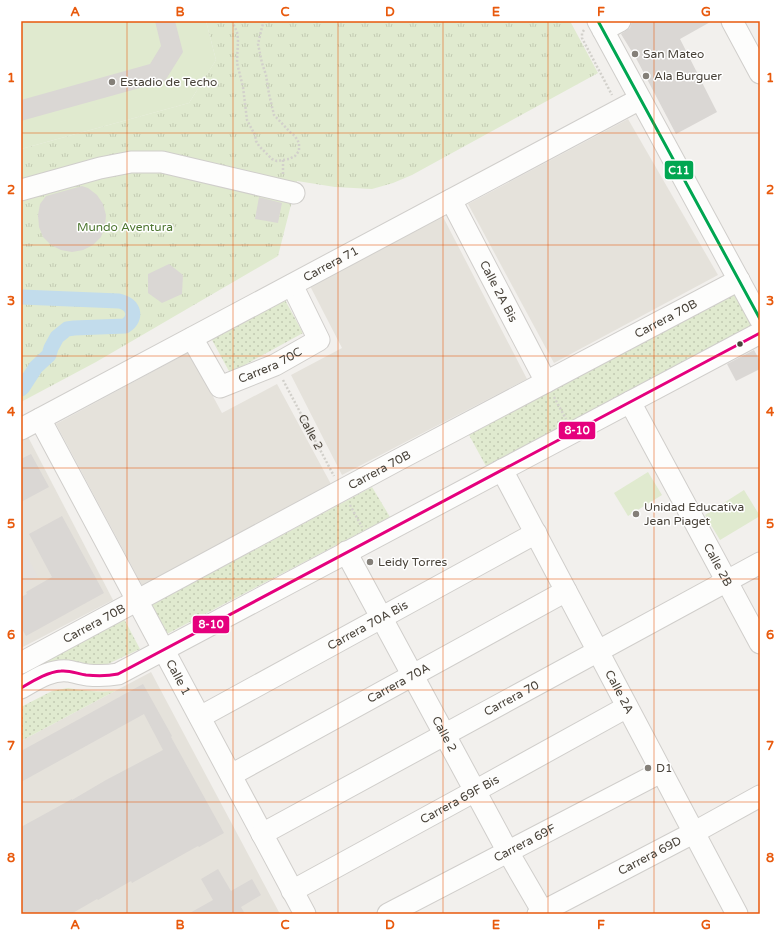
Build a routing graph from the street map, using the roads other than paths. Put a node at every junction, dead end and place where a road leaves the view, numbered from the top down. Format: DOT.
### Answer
graph roads {
  1 [pos="732,21"];
  2 [pos="607,24"];
  3 [pos="759,69"];
  4 [pos="640,99"];
  5 [pos="21,190"];
  6 [pos="294,193"];
  7 [pos="451,200"];
  8 [pos="739,280"];
  9 [pos="292,284"];
  10 [pos="760,319"];
  11 [pos="760,333"];
  12 [pos="192,338"];
  13 [pos="546,382"];
  14 [pos="630,402"];
  15 [pos="40,419"];
  16 [pos="21,429"];
  17 [pos="502,470"];
  18 [pos="536,533"];
  19 [pos="346,552"];
  20 [pos="760,563"];
  21 [pos="727,581"];
  22 [pos="566,592"];
  23 [pos="138,601"];
  24 [pos="381,618"];
  25 [pos="760,643"];
  26 [pos="164,650"];
  27 [pos="598,651"];
  28 [pos="21,664"];
  29 [pos="413,675"];
  30 [pos="21,688"];
  31 [pos="627,707"];
  32 [pos="200,717"];
  33 [pos="445,734"];
  34 [pos="661,772"];
  35 [pos="231,775"];
  36 [pos="475,791"];
  37 [pos="760,796"];
  38 [pos="693,833"];
  39 [pos="262,834"];
  40 [pos="508,852"];
  41 [pos="292,891"];
  42 [pos="729,912"];
  43 [pos="542,913"];
  44 [pos="305,914"];
  45 [pos="388,914"];
  1 -- 3 [label="street"];
  2 -- 4 [label="street"];
  4 -- 7 [label="street, Carrera 71"];
  4 -- 8 [label="street"];
  5 -- 6 [label="street"];
  7 -- 9 [label="street, Carrera 71"];
  7 -- 13 [label="street, Calle 2A Bis"];
  8 -- 10 [label="street"];
  8 -- 13 [label="street, Carrera 70B"];
  9 -- 12 [label="street, Carrera 71"];
  9 -- 12 [label="street, Carrera 70C"];
  11 -- 14 [label="street"];
  12 -- 15 [label="street, Carrera 71"];
  13 -- 23 [label="street, Carrera 70B"];
  14 -- 17 [label="street"];
  14 -- 21 [label="street, Calle 2B"];
  15 -- 16 [label="street, Carrera 71"];
  15 -- 23 [label="street, Calle 1"];
  17 -- 18 [label="street, Calle 2A"];
  17 -- 19 [label="street"];
  18 -- 22 [label="street, Calle 2A"];
  18 -- 24 [label="street, Carrera 70A Bis"];
  19 -- 24 [label="street, Calle 2"];
  19 -- 26 [label="street"];
  20 -- 21 [label="street, Carrera 70"];
  21 -- 25 [label="street, Calle 2B"];
  21 -- 27 [label="street, Carrera 70"];
  22 -- 27 [label="street, Calle 2A"];
  22 -- 29 [label="street, Carrera 70A"];
  23 -- 26 [label="street, Calle 1"];
  23 -- 28 [label="street, Carrera 70B"];
  24 -- 29 [label="street, Calle 2"];
  24 -- 32 [label="street, Carrera 70A Bis"];
  26 -- 30 [label="street"];
  26 -- 32 [label="street, Calle 1"];
  27 -- 31 [label="street, Calle 2A"];
  27 -- 33 [label="street, Carrera 70"];
  29 -- 33 [label="street, Calle 2"];
  29 -- 35 [label="street, Carrera 70A"];
  31 -- 34 [label="street, Calle 2A"];
  31 -- 36 [label="street, Carrera 69F Bis"];
  32 -- 35 [label="street, Calle 1"];
  33 -- 36 [label="street, Calle 2"];
  33 -- 39 [label="street, Carrera 70"];
  34 -- 38 [label="street, Calle 2A"];
  34 -- 40 [label="street, Carrera 69F"];
  35 -- 39 [label="street, Calle 1"];
  36 -- 40 [label="street, Calle 2"];
  36 -- 41 [label="street, Carrera 69F Bis"];
  37 -- 38 [label="street, Carrera 69D"];
  38 -- 42 [label="street, Calle 2A"];
  38 -- 43 [label="street, Carrera 69D"];
  39 -- 41 [label="street, Calle 1"];
  40 -- 43 [label="street, Calle 2"];
  40 -- 45 [label="street, Carrera 69F"];
  41 -- 44 [label="street, Calle 1"];
}
